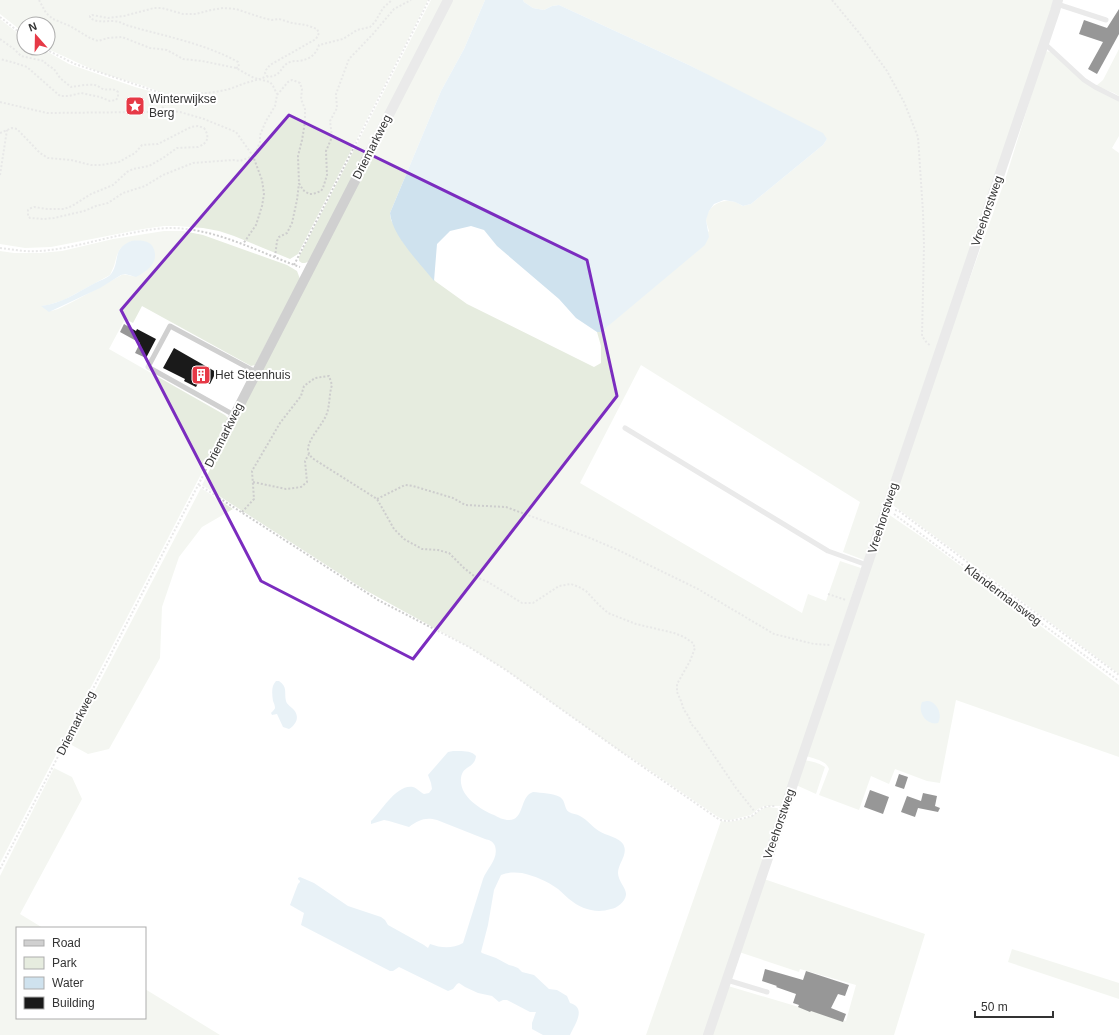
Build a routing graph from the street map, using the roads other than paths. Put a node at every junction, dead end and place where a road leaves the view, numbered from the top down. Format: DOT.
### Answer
graph roads {
  1 [pos="448,0"];
  2 [pos="1057,2"];
  3 [pos="1106,20"];
  4 [pos="1044,43"];
  5 [pos="1119,99"];
  6 [pos="256,372"];
  7 [pos="232,419"];
  8 [pos="625,428"];
  9 [pos="867,565"];
  10 [pos="727,980"];
  11 [pos="767,992"];
  12 [pos="708,1035"];
  1 -- 6 [label="street, Driemarkweg"];
  2 -- 3 [label="lane"];
  2 -- 4 [label="street, Vreehorstweg"];
  4 -- 5 [label="lane"];
  4 -- 9 [label="street, Vreehorstweg"];
  6 -- 7 [label="street, Driemarkweg"];
  6 -- 7 [label="lane"];
  8 -- 9 [label="lane"];
  9 -- 10 [label="street, Vreehorstweg"];
  10 -- 11 [label="lane"];
  10 -- 12 [label="street, Vreehorstweg"];
}
